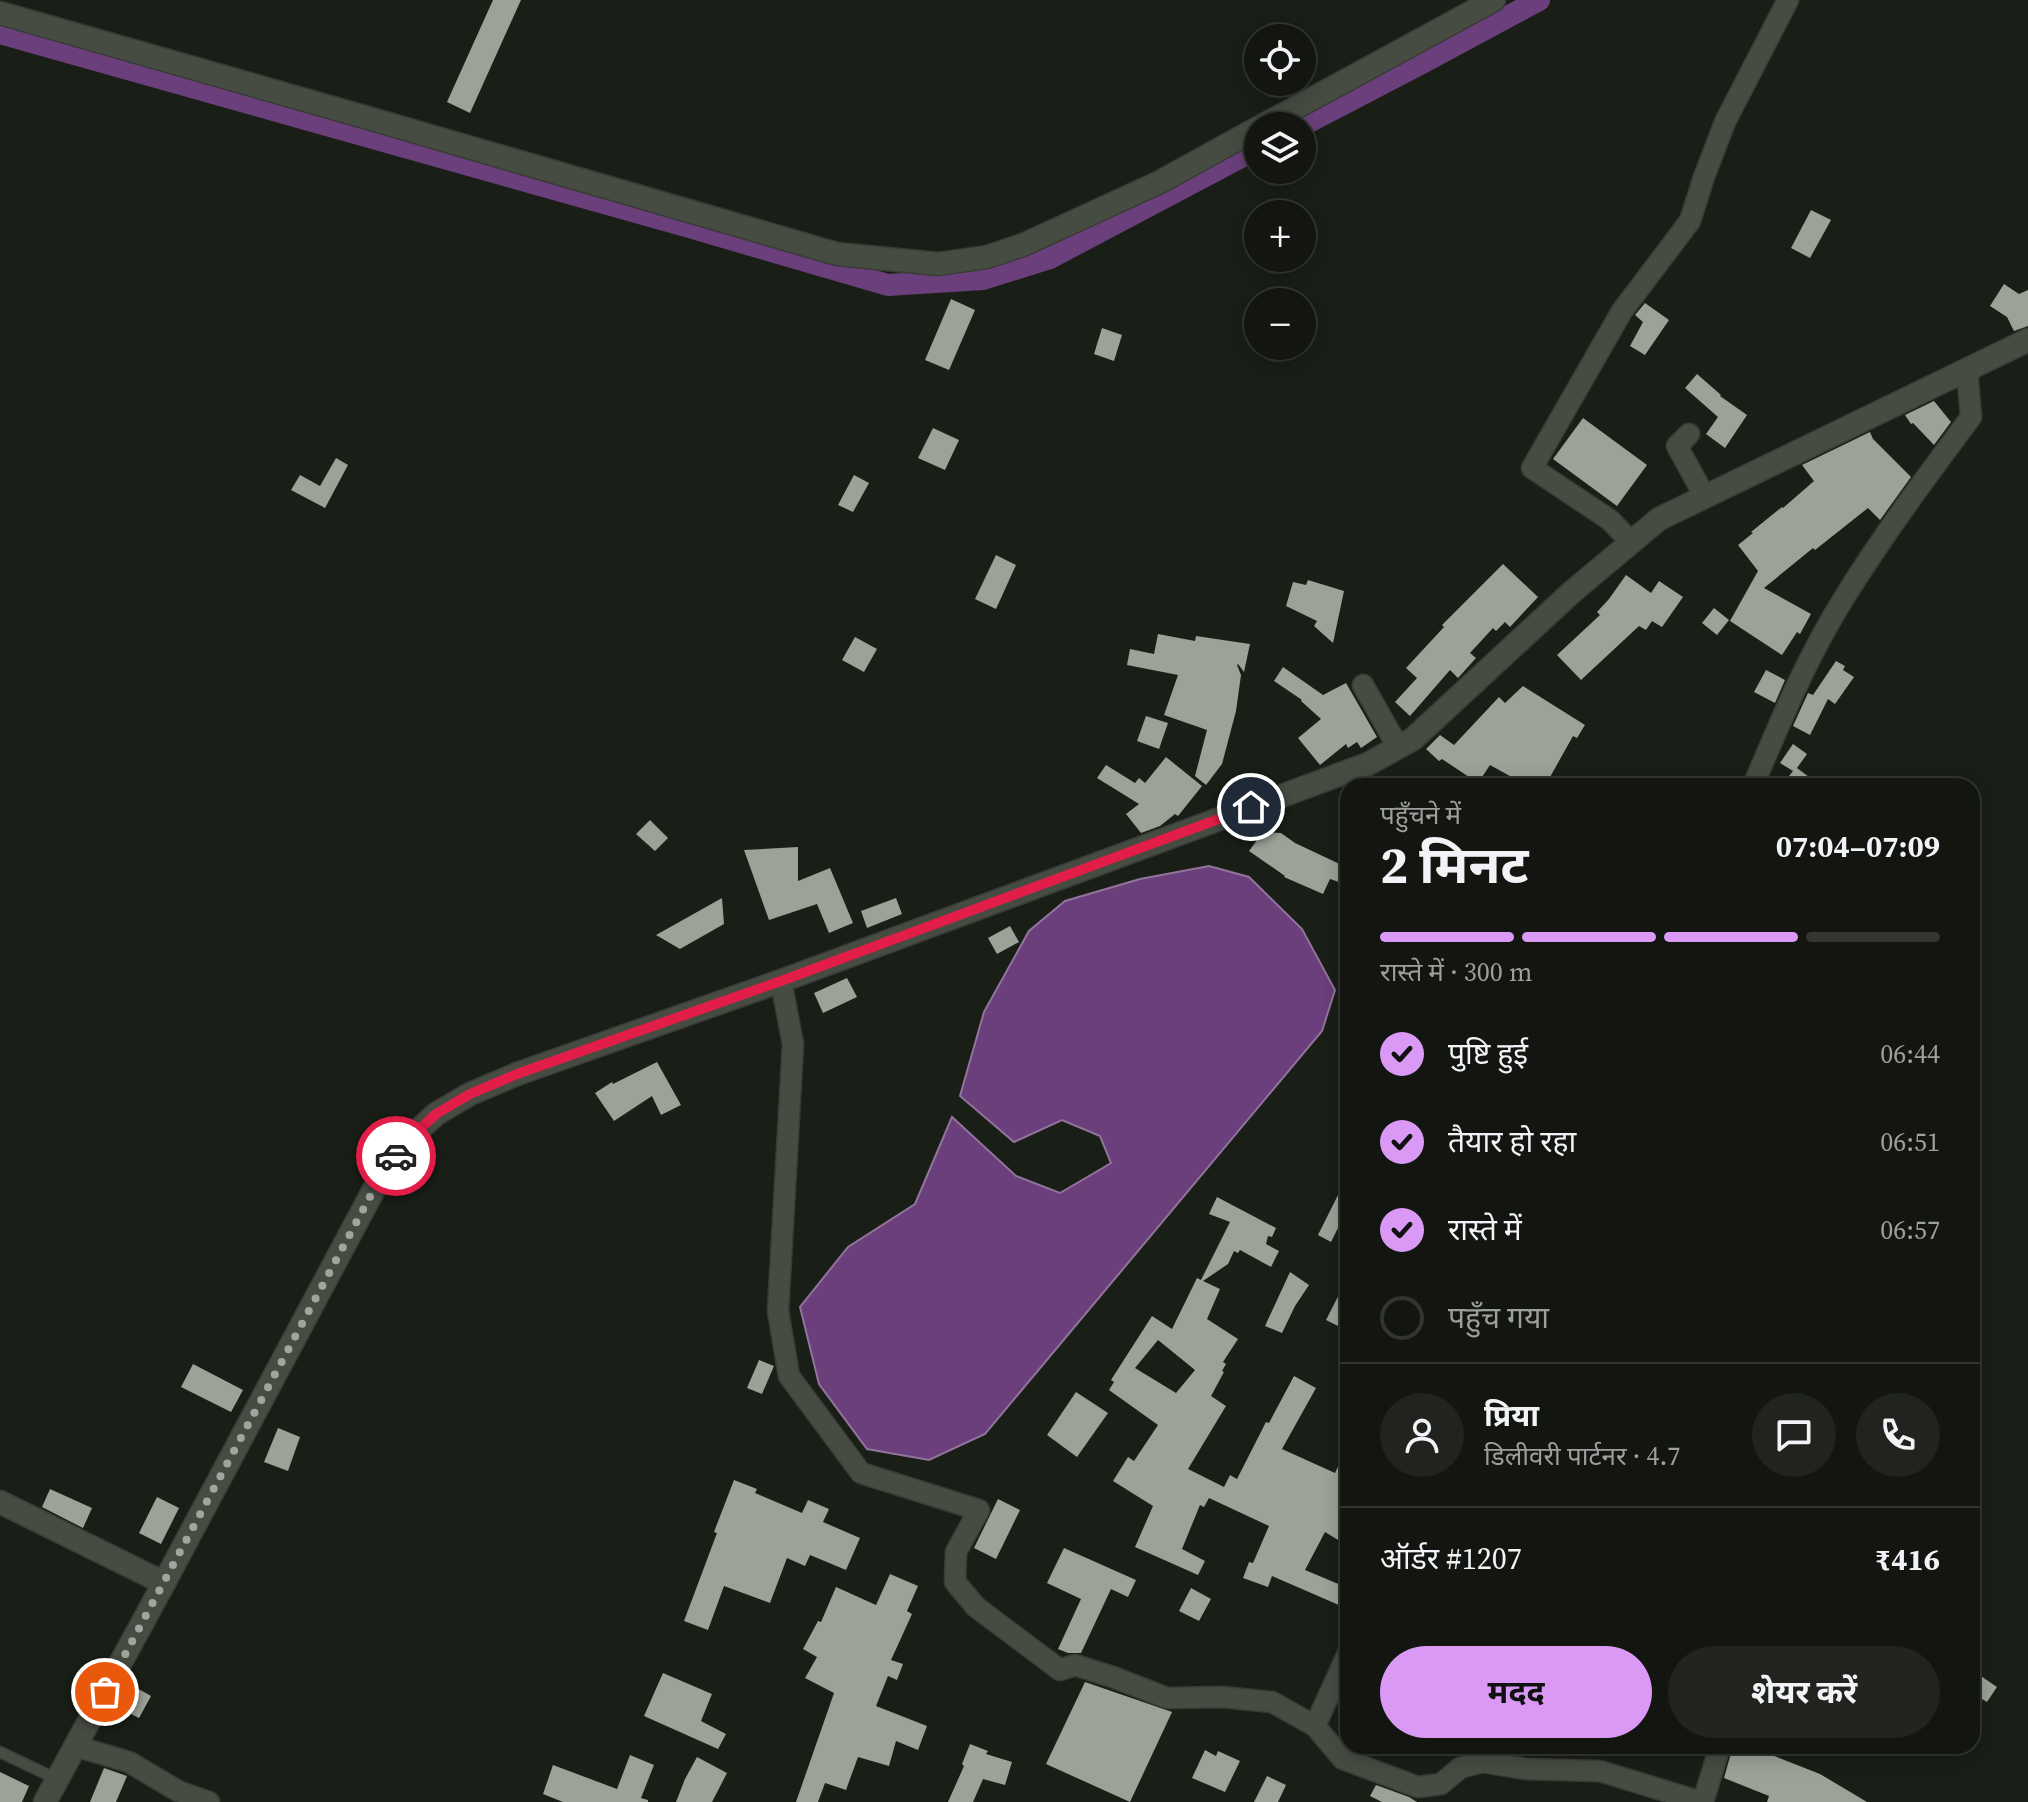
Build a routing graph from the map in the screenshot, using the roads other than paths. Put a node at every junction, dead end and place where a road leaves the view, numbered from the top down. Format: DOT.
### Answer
graph roads {
  1 [pos="1494,0"];
  2 [pos="1788,0"];
  3 [pos="0,13"];
  4 [pos="1288,112"];
  5 [pos="1244,136"];
  6 [pos="2028,340"];
  7 [pos="1967,369"];
  8 [pos="1689,434"];
  9 [pos="1705,497"];
  10 [pos="1631,542"];
  11 [pos="1363,685"];
  12 [pos="1398,747"];
  13 [pos="1756,778"];
  14 [pos="781,981"];
  15 [pos="0,1502"];
  16 [pos="164,1583"];
  17 [pos="1340,1671"];
  18 [pos="1315,1726"];
  19 [pos="75,1746"];
  20 [pos="0,1752"];
  21 [pos="1717,1754"];
  22 [pos="57,1779"];
  23 [pos="1430,1794"];
  24 [pos="45,1802"];
  25 [pos="209,1802"];
  26 [pos="1702,1802"];
  1 -- 4 [label="main road"];
  2 -- 10 [label="street"];
  3 -- 5 [label="main road"];
  6 -- 7 [label="main road"];
  7 -- 9 [label="main road"];
  7 -- 13 [label="street"];
  8 -- 9 [label="street"];
  9 -- 10 [label="main road"];
  10 -- 12 [label="main road"];
  11 -- 12 [label="street"];
  12 -- 14 [label="main road"];
  14 -- 16 [label="main road"];
  14 -- 18 [label="street"];
  15 -- 16 [label="main road"];
  16 -- 19 [label="main road"];
  17 -- 18 [label="street"];
  18 -- 23 [label="street"];
  19 -- 22 [label="main road"];
  19 -- 25 [label="street"];
  20 -- 22 [label="lane"];
  21 -- 26 [label="street"];
  22 -- 24 [label="main road"];
  23 -- 26 [label="street"];
}
